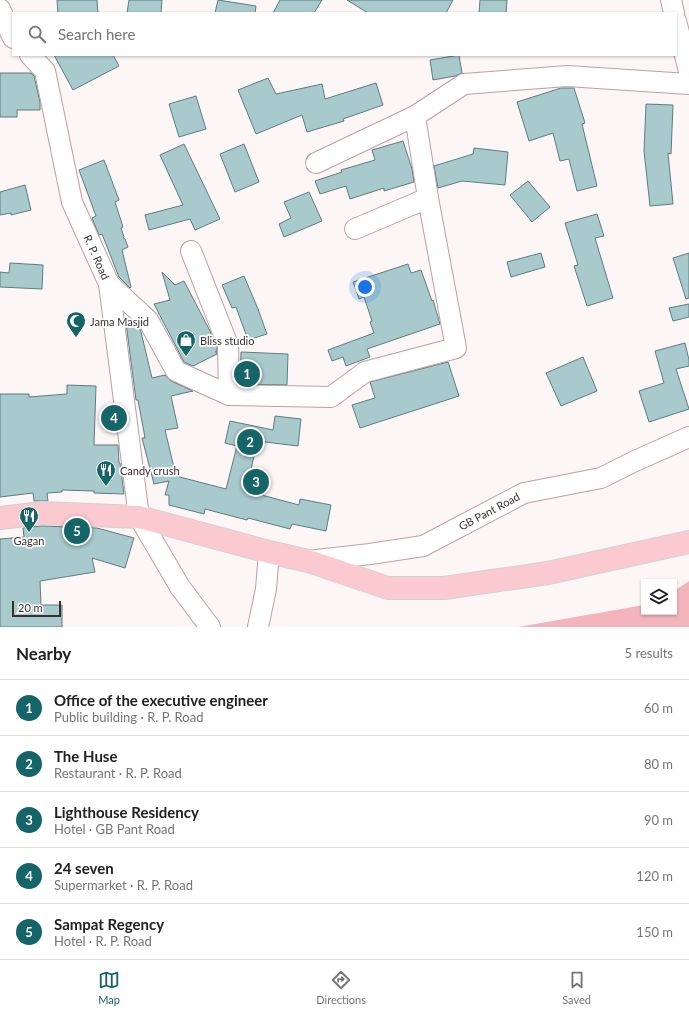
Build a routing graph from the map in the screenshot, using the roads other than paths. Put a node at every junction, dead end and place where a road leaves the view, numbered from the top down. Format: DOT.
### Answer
graph roads {
  1 [pos="671,0"];
  2 [pos="0,9"];
  3 [pos="674,12"];
  4 [pos="677,25"];
  5 [pos="12,36"];
  6 [pos="31,56"];
  7 [pos="689,71"];
  8 [pos="689,84"];
  9 [pos="415,116"];
  10 [pos="316,163"];
  11 [pos="428,198"];
  12 [pos="355,229"];
  13 [pos="191,252"];
  14 [pos="109,284"];
  15 [pos="230,395"];
  16 [pos="689,437"];
  17 [pos="139,517"];
  18 [pos="0,518"];
  19 [pos="689,542"];
  20 [pos="269,552"];
  21 [pos="308,561"];
  22 [pos="210,627"];
  23 [pos="258,627"];
  1 -- 3 [label="street"];
  2 -- 5 [label="street"];
  4 -- 7 [label="street"];
  6 -- 14 [label="street, R. P. Road"];
  8 -- 9 [label="street"];
  9 -- 10 [label="street"];
  9 -- 11 [label="street"];
  11 -- 12 [label="street"];
  11 -- 15 [label="street"];
  13 -- 15 [label="street"];
  14 -- 15 [label="street"];
  14 -- 17 [label="street, R. P. Road"];
  16 -- 21 [label="street, GB Pant Road"];
  17 -- 18 [label="main road"];
  17 -- 20 [label="main road"];
  17 -- 22 [label="street"];
  19 -- 21 [label="main road"];
  20 -- 21 [label="main road"];
  20 -- 23 [label="street"];
}
